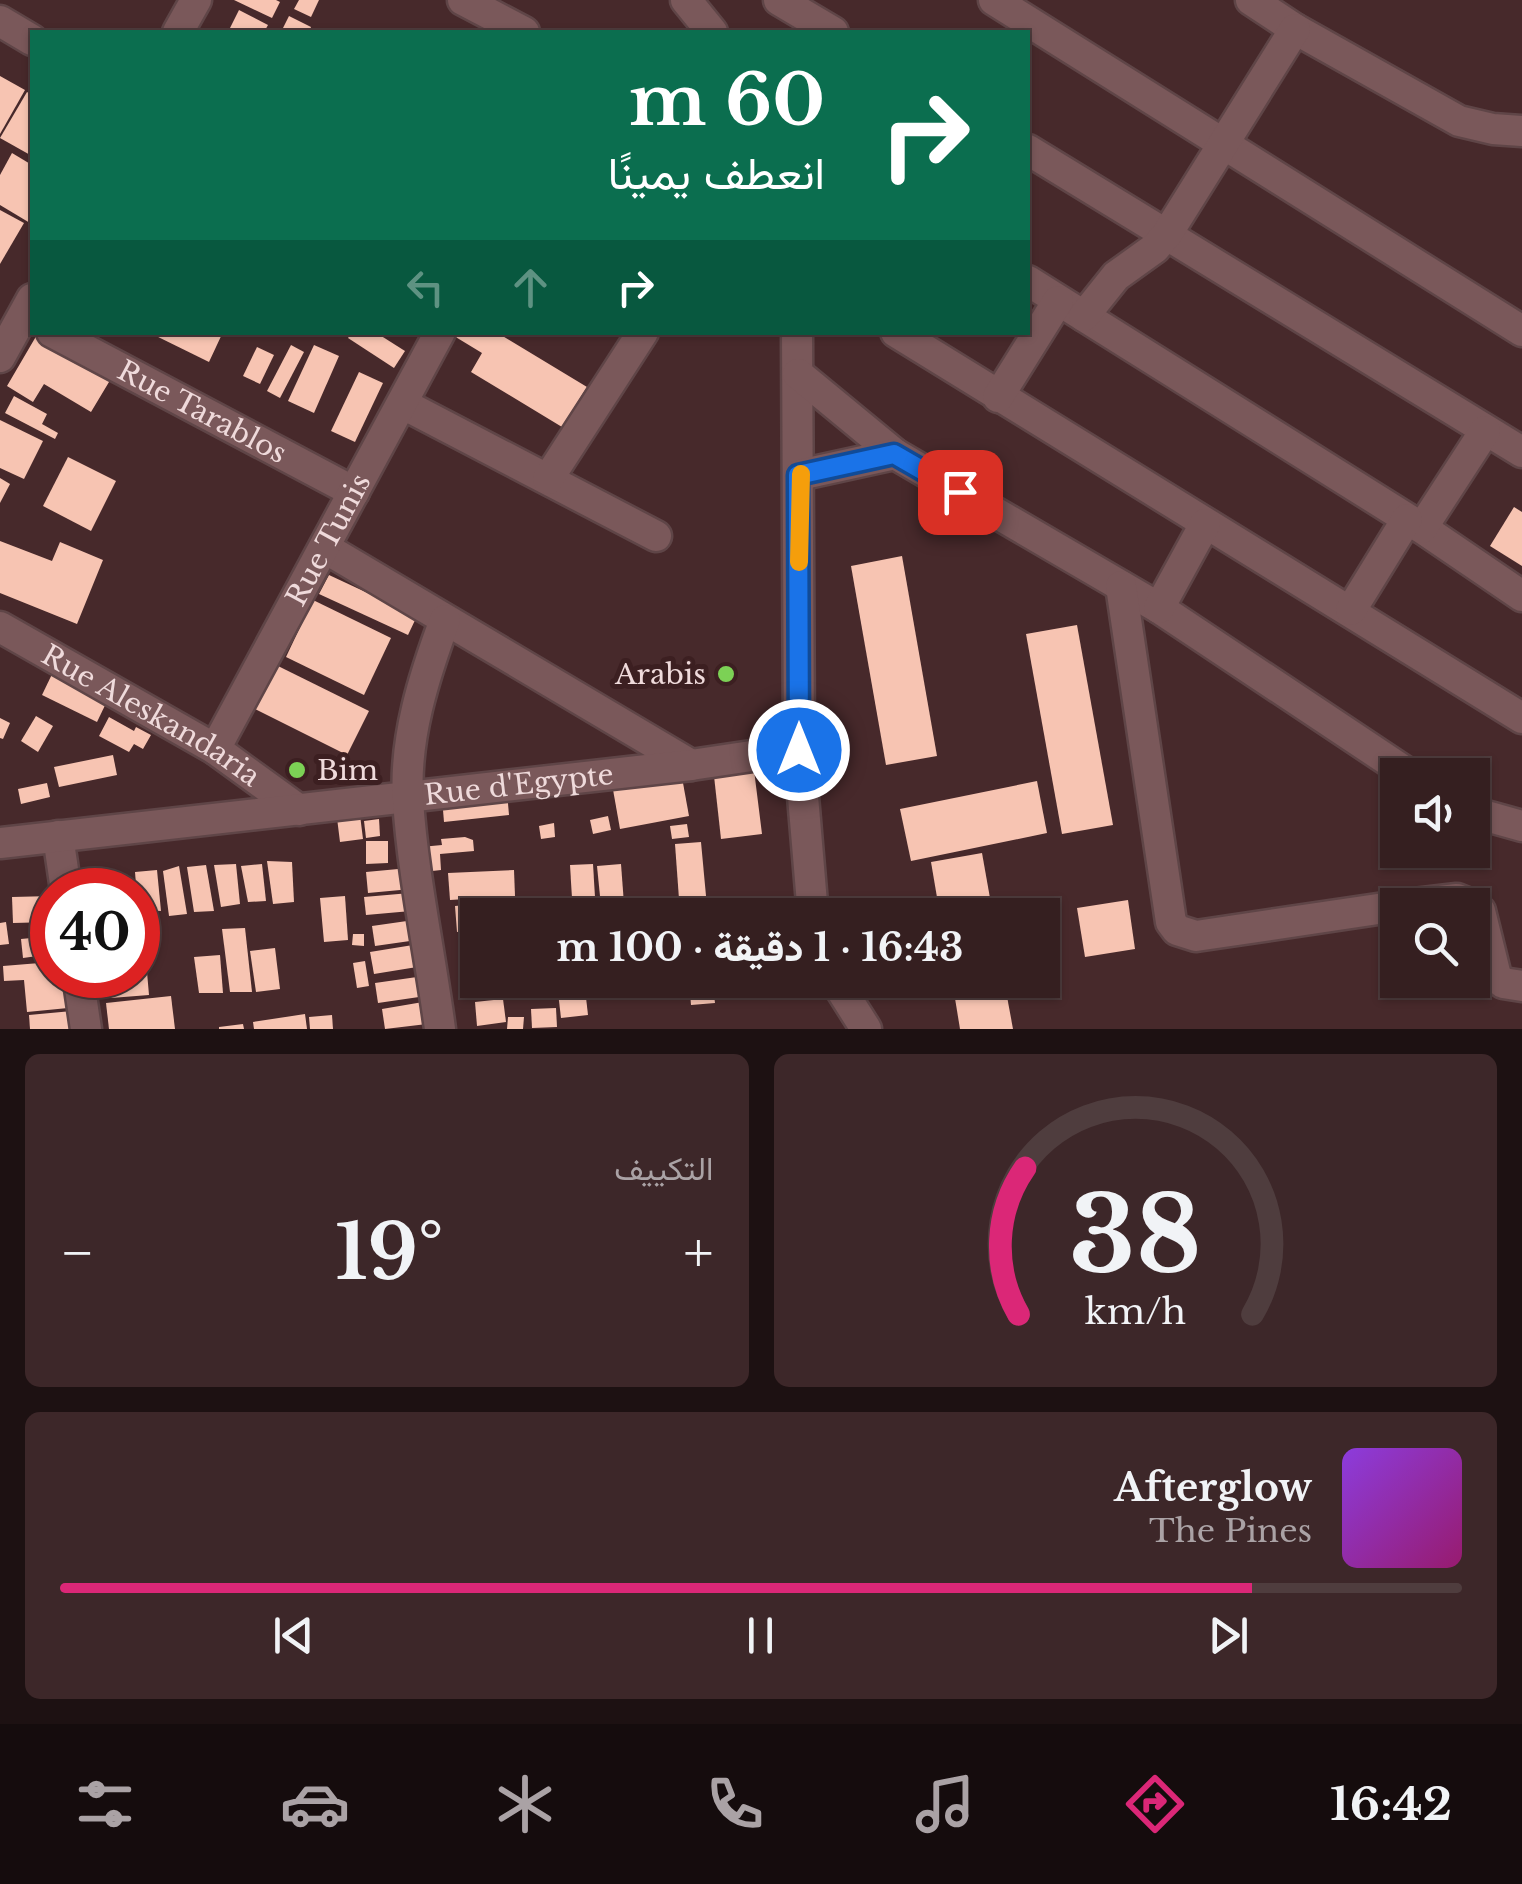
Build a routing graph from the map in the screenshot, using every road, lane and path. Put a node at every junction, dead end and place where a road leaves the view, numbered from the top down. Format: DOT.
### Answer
graph roads {
  1 [pos="196,0"];
  2 [pos="462,0"];
  3 [pos="686,0"];
  4 [pos="994,0"];
  5 [pos="1251,0"];
  6 [pos="795,11"];
  7 [pos="0,21"];
  8 [pos="1295,29"];
  9 [pos="179,30"];
  10 [pos="520,30"];
  11 [pos="710,30"];
  12 [pos="828,30"];
  13 [pos="30,39"];
  14 [pos="1522,131"];
  15 [pos="1224,145"];
  16 [pos="1030,151"];
  17 [pos="1167,234"];
  18 [pos="1030,282"];
  19 [pos="1071,308"];
  20 [pos="22,311"];
  21 [pos="1522,331"];
  22 [pos="58,335"];
  23 [pos="438,335"];
  24 [pos="641,335"];
  25 [pos="797,335"];
  26 [pos="901,335"];
  27 [pos="0,357"];
  28 [pos="798,374"];
  29 [pos="998,396"];
  30 [pos="403,404"];
  31 [pos="1485,430"];
  32 [pos="1522,452"];
  33 [pos="894,454"];
  34 [pos="798,475"];
  35 [pos="548,478"];
  36 [pos="354,492"];
  37 [pos="1205,524"];
  38 [pos="1414,524"];
  39 [pos="656,536"];
  40 [pos="325,548"];
  41 [pos="1122,586"];
  42 [pos="1522,596"];
  43 [pos="1159,608"];
  44 [pos="1351,610"];
  45 [pos="445,620"];
  46 [pos="0,627"];
  47 [pos="1522,718"];
  48 [pos="214,750"];
  49 [pos="799,750"];
  50 [pos="1384,758"];
  51 [pos="691,765"];
  52 [pos="408,797"];
  53 [pos="299,810"];
  54 [pos="1490,817"];
  55 [pos="1522,826"];
  56 [pos="58,836"];
  57 [pos="0,843"];
  58 [pos="63,868"];
  59 [pos="812,898"];
  60 [pos="1380,909"];
  61 [pos="1490,952"];
  62 [pos="1522,986"];
  63 [pos="81,998"];
  64 [pos="846,998"];
  65 [pos="86,1029"];
  66 [pos="440,1029"];
  67 [pos="866,1029"];
  1 -- 9 [label="street"];
  2 -- 10 [label="street"];
  3 -- 11 [label="street"];
  4 -- 15 [label="street"];
  5 -- 8 [label="street"];
  6 -- 12 [label="street"];
  7 -- 13 [label="street"];
  8 -- 14 [label="street"];
  8 -- 15 [label="street"];
  15 -- 17 [label="street"];
  15 -- 21 [label="street"];
  16 -- 17 [label="street"];
  17 -- 19 [label="street"];
  17 -- 31 [label="street"];
  18 -- 19 [label="street"];
  19 -- 29 [label="street"];
  19 -- 38 [label="street"];
  20 -- 27 [label="street"];
  22 -- 36 [label="street, Rue Tarablos"];
  23 -- 30 [label="street, Rue Tunis"];
  24 -- 35 [label="street"];
  25 -- 28 [label="street"];
  26 -- 29 [label="street"];
  28 -- 33 [label="street"];
  28 -- 34 [label="street"];
  29 -- 37 [label="street"];
  30 -- 35 [label="street"];
  30 -- 36 [label="street, Rue Tunis"];
  31 -- 32 [label="street"];
  31 -- 38 [label="street"];
  33 -- 34 [label="street"];
  33 -- 41 [label="street"];
  34 -- 49 [label="street"];
  35 -- 39 [label="street"];
  36 -- 40 [label="street, Rue Tunis"];
  37 -- 43 [label="street"];
  37 -- 44 [label="street"];
  38 -- 42 [label="street"];
  38 -- 44 [label="street"];
  40 -- 45 [label="street"];
  40 -- 48 [label="street, Rue Tunis"];
  41 -- 43 [label="street"];
  41 -- 60 [label="street"];
  43 -- 50 [label="street"];
  44 -- 47 [label="street"];
  45 -- 51 [label="street"];
  45 -- 52 [label="street"];
  46 -- 48 [label="street, Rue Aleskandaria"];
  48 -- 53 [label="street, Rue Aleskandaria"];
  49 -- 51 [label="street, Rue d'Egypte"];
  49 -- 59 [label="street"];
  51 -- 52 [label="street, Rue d'Egypte"];
  52 -- 53 [label="street, Rue d'Egypte"];
  52 -- 66 [label="street"];
  53 -- 56 [label="street, Rue d'Egypte"];
  54 -- 55 [label="street"];
  56 -- 57 [label="street, Rue d'Egypte"];
  56 -- 58 [label="street"];
  61 -- 62 [label="street"];
  63 -- 65 [label="street"];
  64 -- 67 [label="street"];
}
